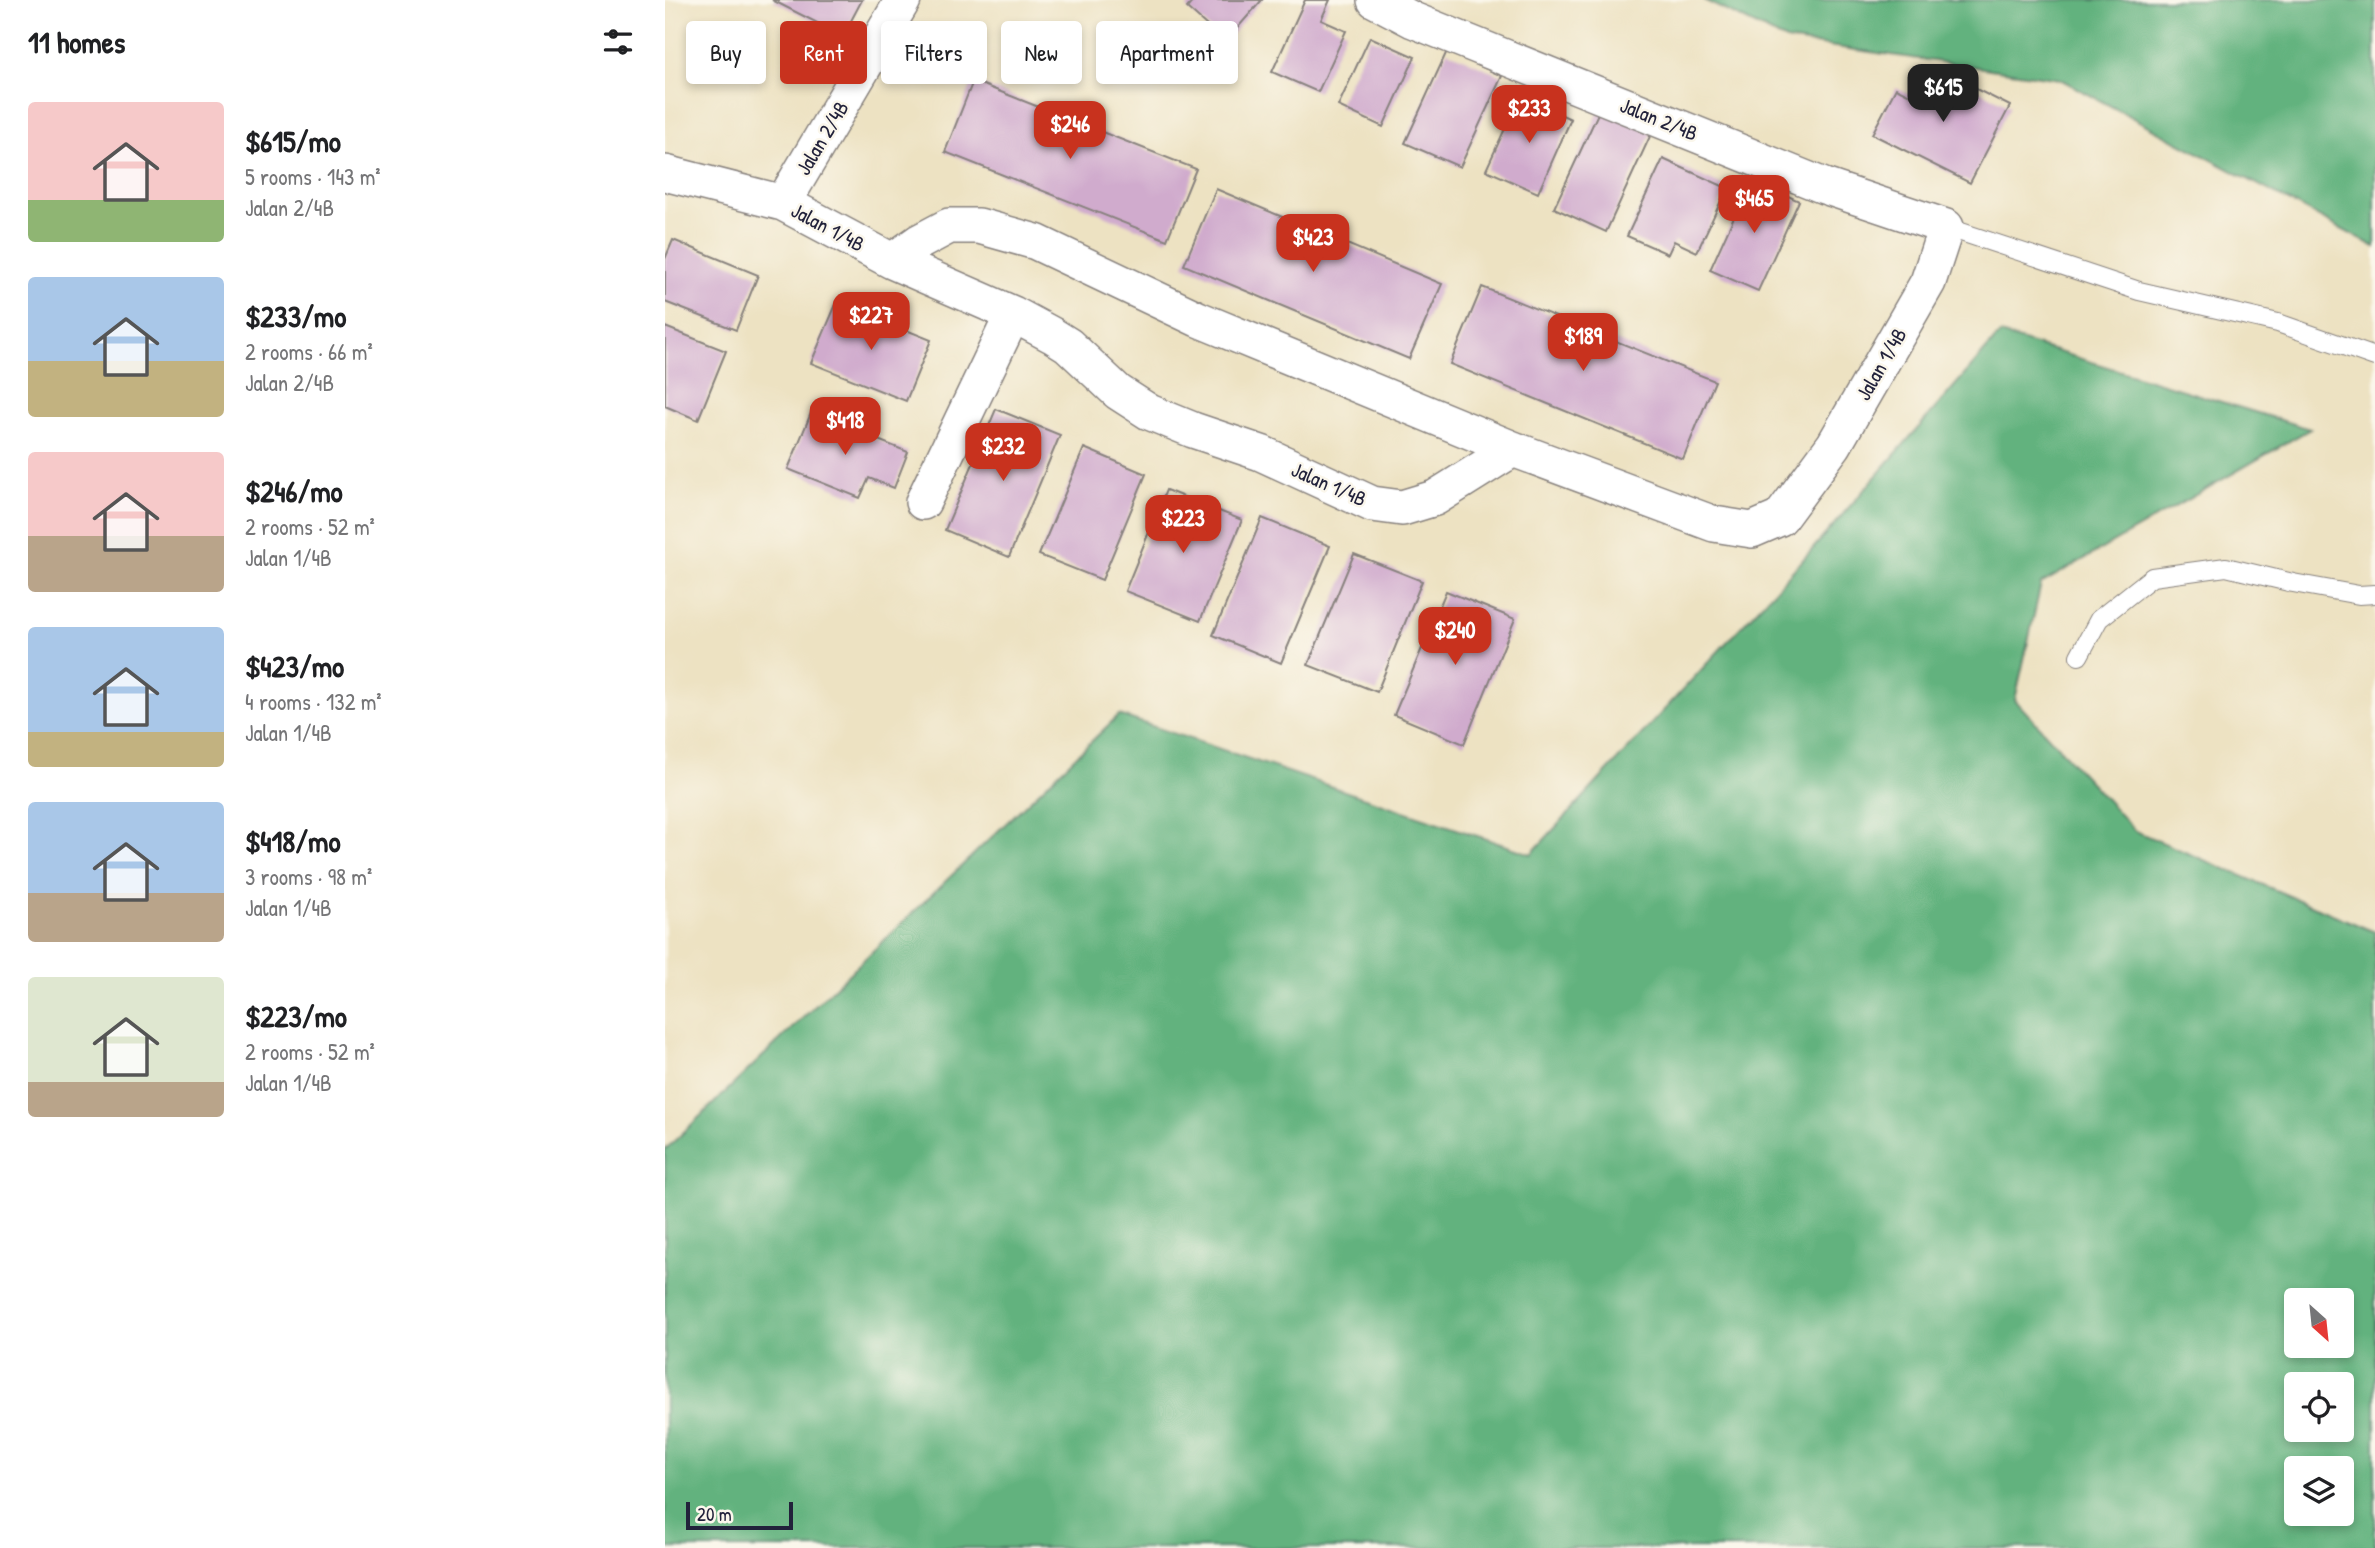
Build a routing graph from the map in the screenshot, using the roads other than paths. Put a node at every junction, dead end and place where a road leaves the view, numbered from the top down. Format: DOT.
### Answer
graph roads {
  1 [pos="903,0"];
  2 [pos="1375,0"];
  3 [pos="665,173"];
  4 [pos="783,203"];
  5 [pos="1946,228"];
  6 [pos="892,261"];
  7 [pos="1013,314"];
  8 [pos="2375,357"];
  9 [pos="1513,449"];
  10 [pos="923,502"];
  11 [pos="2375,594"];
  12 [pos="2079,656"];
  1 -- 4 [label="street, Jalan 2/4B"];
  2 -- 5 [label="street, Jalan 2/4B"];
  3 -- 4 [label="street, Jalan 1/4B"];
  4 -- 6 [label="street, Jalan 1/4B"];
  5 -- 8 [label="lane"];
  5 -- 9 [label="street, Jalan 1/4B"];
  6 -- 7 [label="street, Jalan 1/4B"];
  6 -- 9 [label="street"];
  7 -- 9 [label="street, Jalan 1/4B"];
  7 -- 10 [label="street"];
  11 -- 12 [label="lane"];
}
